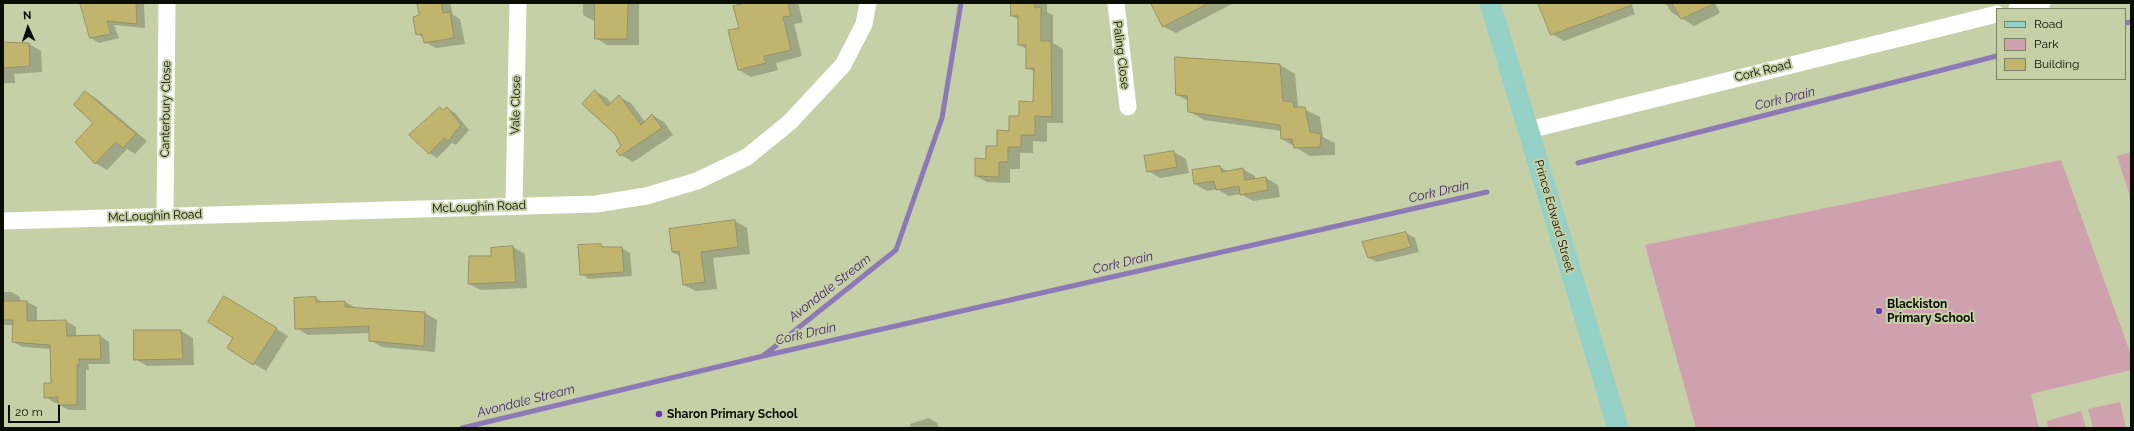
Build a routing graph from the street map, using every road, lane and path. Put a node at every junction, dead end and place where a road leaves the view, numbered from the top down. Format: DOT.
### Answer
graph roads {
  1 [pos="167,3"];
  2 [pos="518,3"];
  3 [pos="868,3"];
  4 [pos="1116,3"];
  5 [pos="1490,3"];
  6 [pos="2042,3"];
  7 [pos="2021,8"];
  8 [pos="1996,14"];
  9 [pos="1128,106"];
  10 [pos="1529,130"];
  11 [pos="514,206"];
  12 [pos="165,215"];
  13 [pos="3,221"];
  14 [pos="1618,428"];
  1 -- 12 [label="street, Canterbury Close"];
  2 -- 11 [label="street, Vale Close"];
  3 -- 11 [label="street, McLoughin Road"];
  4 -- 9 [label="street, Paling Close"];
  5 -- 10 [label="main road, Prince Edward Street"];
  6 -- 7 [label="street"];
  8 -- 10 [label="street, Cork Road"];
  10 -- 14 [label="main road, Prince Edward Street"];
  11 -- 12 [label="street, McLoughin Road"];
  12 -- 13 [label="street, McLoughin Road"];
}
